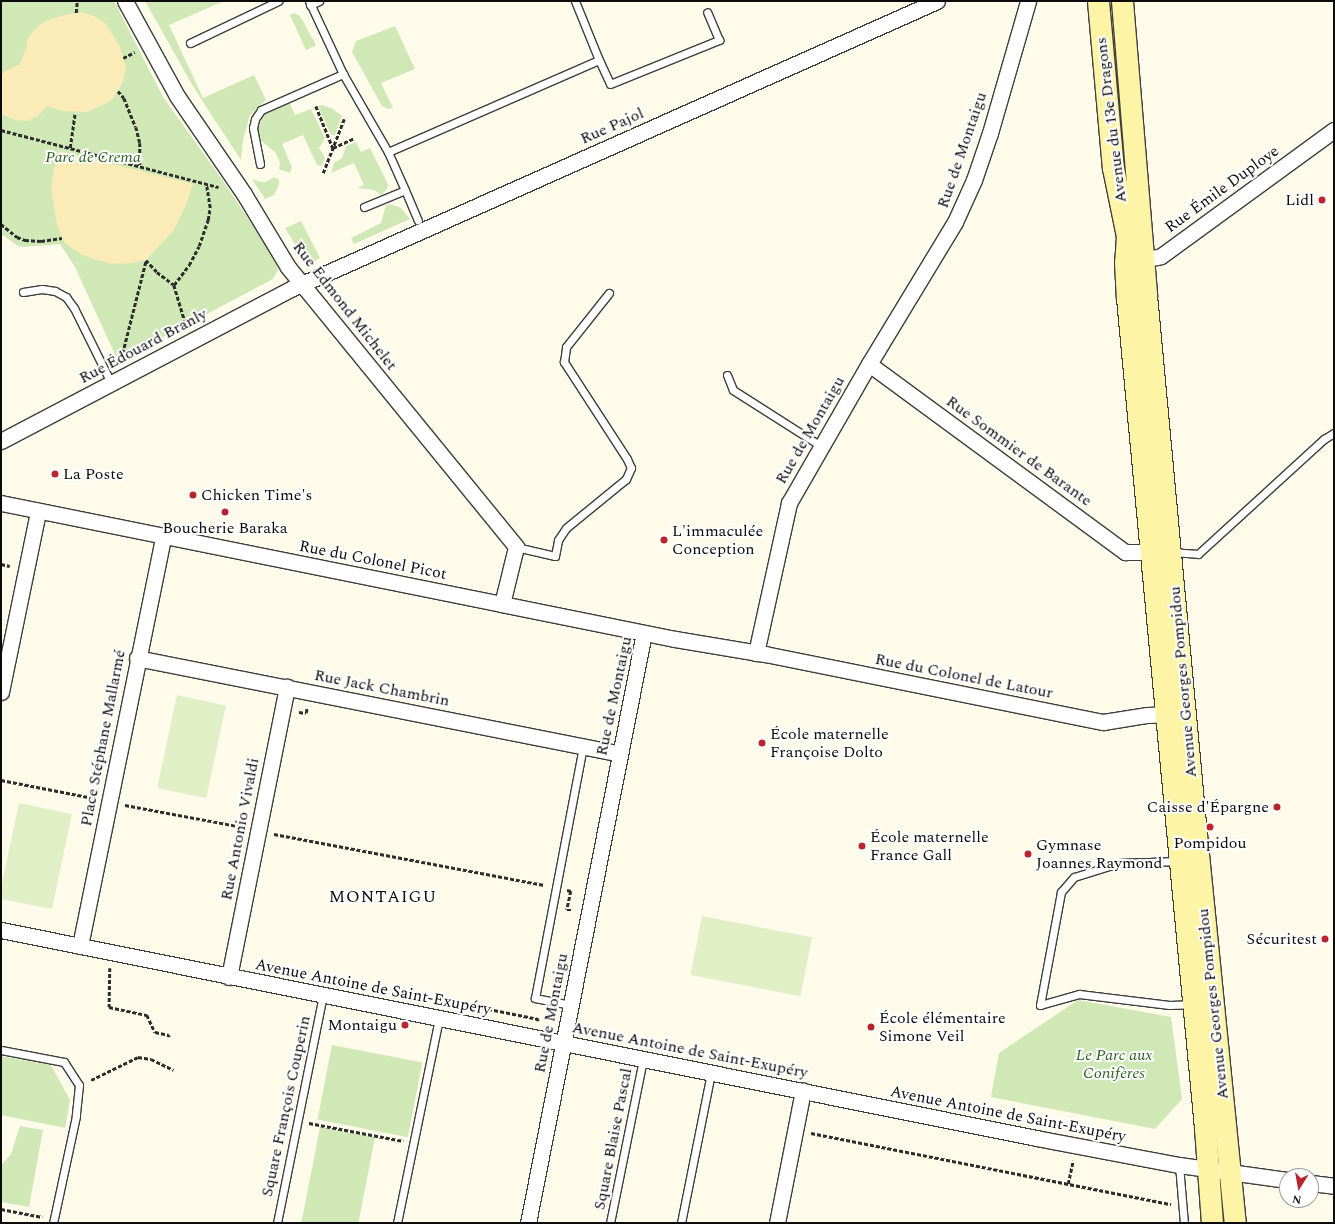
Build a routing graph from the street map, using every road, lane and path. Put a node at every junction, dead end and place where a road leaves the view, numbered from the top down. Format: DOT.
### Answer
graph roads {
  1 [pos="77,1"];
  2 [pos="124,1"];
  3 [pos="278,1"];
  4 [pos="319,1"];
  5 [pos="575,1"];
  6 [pos="937,1"];
  7 [pos="1028,1"];
  8 [pos="1098,1"];
  9 [pos="1122,1"];
  10 [pos="310,3"];
  11 [pos="707,12"];
  12 [pos="76,13"];
  13 [pos="190,43"];
  14 [pos="139,49"];
  15 [pos="123,58"];
  16 [pos="599,60"];
  17 [pos="343,74"];
  18 [pos="118,91"];
  19 [pos="316,106"];
  20 [pos="75,113"];
  21 [pos="344,119"];
  22 [pos="1,130"];
  23 [pos="1334,130"];
  24 [pos="354,138"];
  25 [pos="70,148"];
  26 [pos="333,148"];
  27 [pos="388,152"];
  28 [pos="260,164"];
  29 [pos="140,166"];
  30 [pos="323,173"];
  31 [pos="405,190"];
  32 [pos="364,207"];
  33 [pos="418,220"];
  34 [pos="1,224"];
  35 [pos="62,238"];
  36 [pos="1134,261"];
  37 [pos="174,284"];
  38 [pos="302,284"];
  39 [pos="23,292"];
  40 [pos="609,293"];
  41 [pos="186,325"];
  42 [pos="121,360"];
  43 [pos="869,364"];
  44 [pos="726,375"];
  45 [pos="111,383"];
  46 [pos="1334,433"];
  47 [pos="1,441"];
  48 [pos="821,446"];
  49 [pos="1,503"];
  50 [pos="38,511"];
  51 [pos="163,537"];
  52 [pos="516,547"];
  53 [pos="1161,552"];
  54 [pos="502,604"];
  55 [pos="644,633"];
  56 [pos="756,653"];
  57 [pos="137,658"];
  58 [pos="287,688"];
  59 [pos="1,692"];
  60 [pos="1186,713"];
  61 [pos="1165,715"];
  62 [pos="583,747"];
  63 [pos="620,754"];
  64 [pos="1,780"];
  65 [pos="110,802"];
  66 [pos="258,831"];
  67 [pos="1180,860"];
  68 [pos="556,888"];
  69 [pos="589,913"];
  70 [pos="1,930"];
  71 [pos="80,946"];
  72 [pos="98,950"];
  73 [pos="229,977"];
  74 [pos="323,995"];
  75 [pos="1203,1003"];
  76 [pos="571,1005"];
  77 [pos="439,1019"];
  78 [pos="169,1037"];
  79 [pos="564,1043"];
  80 [pos="1,1050"];
  81 [pos="643,1060"];
  82 [pos="174,1070"];
  83 [pos="711,1073"];
  84 [pos="79,1085"];
  85 [pos="803,1091"];
  86 [pos="297,1120"];
  87 [pos="795,1129"];
  88 [pos="413,1143"];
  89 [pos="1179,1165"];
  90 [pos="1208,1170"];
  91 [pos="1230,1173"];
  92 [pos="1279,1179"];
  93 [pos="1319,1184"];
  94 [pos="1334,1186"];
  95 [pos="1182,1207"];
  96 [pos="1,1209"];
  97 [pos="54,1221"];
  98 [pos="277,1223"];
  99 [pos="397,1223"];
  100 [pos="528,1223"];
  101 [pos="610,1223"];
  102 [pos="681,1223"];
  103 [pos="777,1223"];
  104 [pos="1184,1223"];
  105 [pos="1212,1223"];
  106 [pos="1226,1223"];
  107 [pos="1235,1223"];
  1 -- 12 [label="path"];
  2 -- 38 [label="street, Rue Edmond Michelet"];
  3 -- 13 [label="lane"];
  4 -- 10 [label="lane"];
  5 -- 16 [label="lane"];
  6 -- 38 [label="street, Rue Pajol"];
  7 -- 43 [label="street, Rue de Montaigu"];
  8 -- 36 [label="main road, Avenue du 13e Dragons"];
  9 -- 36 [label="main road, Avenue du 13e Dragons"];
  10 -- 17 [label="lane"];
  11 -- 16 [label="lane"];
  14 -- 15 [label="path"];
  16 -- 27 [label="lane"];
  17 -- 27 [label="lane"];
  17 -- 28 [label="lane"];
  18 -- 29 [label="path"];
  19 -- 26 [label="path"];
  20 -- 25 [label="path"];
  21 -- 26 [label="path"];
  22 -- 25 [label="path"];
  23 -- 36 [label="street, Rue Émile Duploye"];
  24 -- 26 [label="path"];
  25 -- 29 [label="path"];
  26 -- 30 [label="path"];
  27 -- 31 [label="lane"];
  29 -- 37 [label="path"];
  31 -- 32 [label="lane"];
  31 -- 33 [label="lane"];
  34 -- 35 [label="path"];
  36 -- 53 [label="main road, Avenue Georges Pompidou"];
  37 -- 41 [label="path"];
  37 -- 42 [label="path"];
  38 -- 45 [label="street, Rue Édouard Branly"];
  38 -- 52 [label="street, Rue Edmond Michelet"];
  39 -- 45 [label="lane"];
  40 -- 52 [label="lane"];
  43 -- 48 [label="street, Rue de Montaigu"];
  43 -- 53 [label="street, Rue Sommier de Barante"];
  44 -- 48 [label="lane"];
  45 -- 47 [label="street, Rue Édouard Branly"];
  46 -- 53 [label="lane"];
  48 -- 56 [label="street, Rue de Montaigu"];
  49 -- 50 [label="street, Rue du Colonel Picot"];
  50 -- 51 [label="street, Rue du Colonel Picot"];
  50 -- 59 [label="street"];
  51 -- 54 [label="street, Rue du Colonel Picot"];
  51 -- 57 [label="street, Place Stéphane Mallarmé"];
  52 -- 54 [label="street"];
  53 -- 60 [label="main road, Avenue Georges Pompidou"];
  53 -- 61 [label="main road, Avenue Georges Pompidou"];
  54 -- 55 [label="street, Rue du Colonel Picot"];
  55 -- 56 [label="street, Rue de Montaigu"];
  55 -- 63 [label="street, Rue de Montaigu"];
  56 -- 61 [label="street, Rue du Colonel de Latour"];
  57 -- 58 [label="street, Rue Jack Chambrin"];
  57 -- 65 [label="street, Place Stéphane Mallarmé"];
  58 -- 62 [label="street, Rue Jack Chambrin"];
  58 -- 66 [label="street, Rue Antonio Vivaldi"];
  60 -- 61 [label="street, Rue du Colonel de Latour"];
  60 -- 75 [label="main road, Avenue Georges Pompidou"];
  61 -- 67 [label="main road, Avenue Georges Pompidou"];
  62 -- 63 [label="street, Rue Jack Chambrin"];
  62 -- 68 [label="lane"];
  63 -- 69 [label="street, Rue de Montaigu"];
  64 -- 65 [label="path"];
  65 -- 66 [label="path"];
  65 -- 71 [label="street, Place Stéphane Mallarmé"];
  66 -- 68 [label="path"];
  66 -- 73 [label="street, Rue Antonio Vivaldi"];
  67 -- 75 [label="main road, Avenue Georges Pompidou"];
  67 -- 75 [label="lane"];
  68 -- 69 [label="path"];
  68 -- 76 [label="lane"];
  69 -- 76 [label="street, Rue de Montaigu"];
  70 -- 71 [label="street, Avenue Antoine de Saint-Exupéry"];
  71 -- 72 [label="street, Avenue Antoine de Saint-Exupéry"];
  72 -- 73 [label="street, Avenue Antoine de Saint-Exupéry"];
  72 -- 78 [label="path"];
  73 -- 74 [label="street, Avenue Antoine de Saint-Exupéry"];
  74 -- 77 [label="street, Avenue Antoine de Saint-Exupéry"];
  74 -- 86 [label="lane, Square François Couperin"];
  75 -- 90 [label="main road, Avenue Georges Pompidou"];
  75 -- 91 [label="main road, Avenue Georges Pompidou"];
  76 -- 79 [label="street, Rue de Montaigu"];
  77 -- 79 [label="street, Avenue Antoine de Saint-Exupéry"];
  77 -- 88 [label="lane"];
  79 -- 81 [label="street, Avenue Antoine de Saint-Exupéry"];
  79 -- 100 [label="street, Rue de Montaigu"];
  80 -- 84 [label="lane"];
  81 -- 83 [label="street, Avenue Antoine de Saint-Exupéry"];
  81 -- 101 [label="lane, Square Blaise Pascal"];
  82 -- 84 [label="path"];
  83 -- 85 [label="street, Avenue Antoine de Saint-Exupéry"];
  83 -- 102 [label="lane"];
  84 -- 97 [label="lane"];
  85 -- 87 [label="street"];
  85 -- 89 [label="street, Avenue Antoine de Saint-Exupéry"];
  86 -- 88 [label="path"];
  86 -- 98 [label="lane, Square François Couperin"];
  87 -- 95 [label="path"];
  87 -- 103 [label="street"];
  88 -- 99 [label="lane"];
  89 -- 90 [label="street, Avenue Antoine de Saint-Exupéry"];
  89 -- 95 [label="lane"];
  90 -- 91 [label="street, Avenue Antoine de Saint-Exupéry"];
  90 -- 105 [label="main road, Avenue Georges Pompidou"];
  90 -- 106 [label="main road"];
  91 -- 92 [label="street, Avenue Antoine de Saint-Exupéry"];
  91 -- 107 [label="main road, Avenue Georges Pompidou"];
  93 -- 94 [label="street"];
  95 -- 104 [label="lane"];
  96 -- 97 [label="path"];
}
